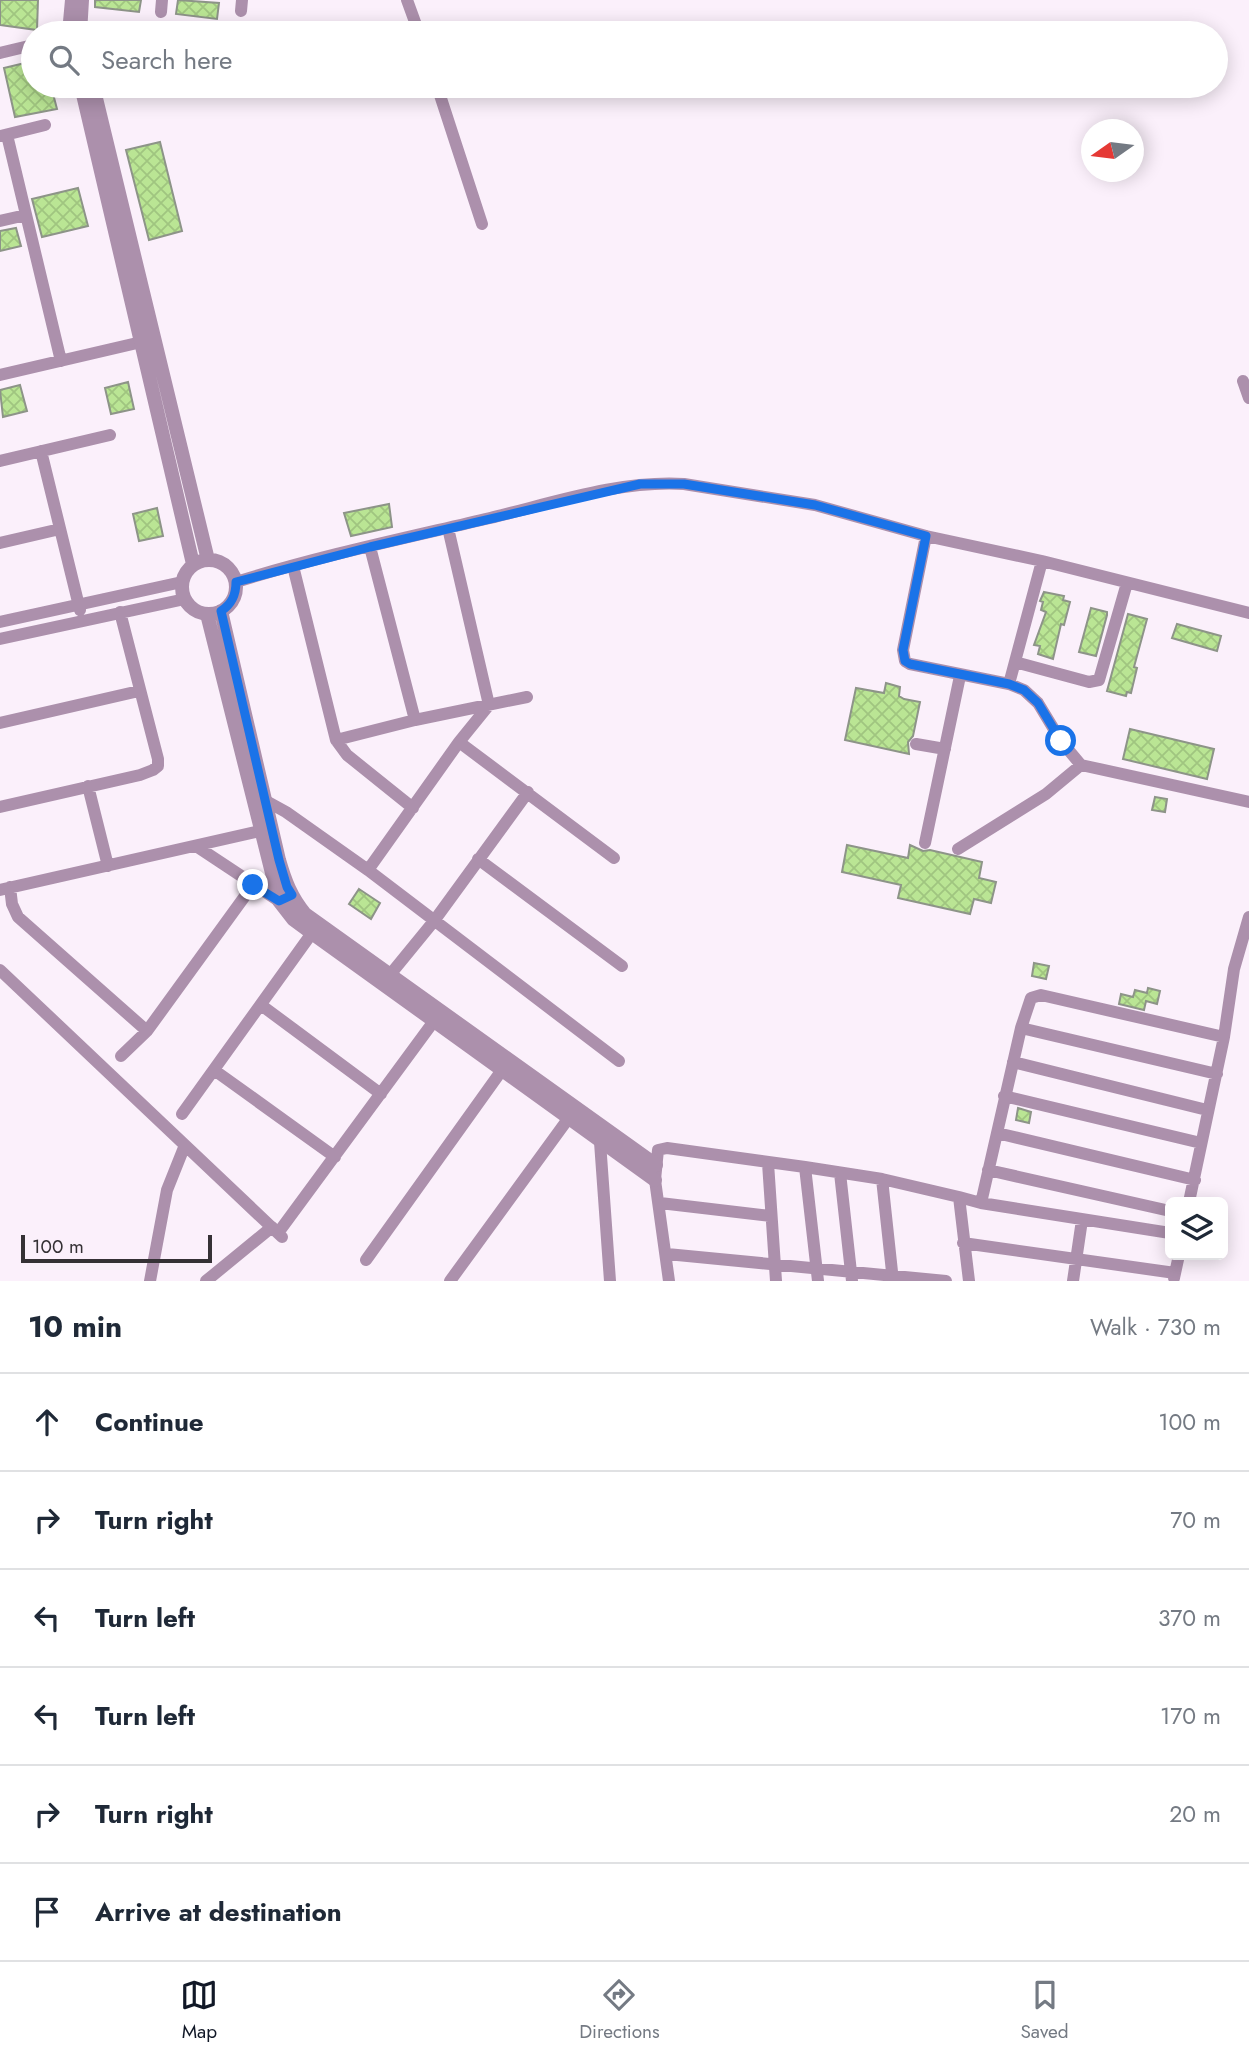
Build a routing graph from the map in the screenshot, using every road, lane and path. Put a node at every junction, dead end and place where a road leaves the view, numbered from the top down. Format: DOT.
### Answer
graph roads {
  1 [pos="72,0"];
  2 [pos="82,0"];
  3 [pos="407,0"];
  4 [pos="70,21"];
  5 [pos="80,21"];
  6 [pos="415,21"];
  7 [pos="21,48"];
  8 [pos="0,53"];
  9 [pos="85,98"];
  10 [pos="95,98"];
  11 [pos="441,98"];
  12 [pos="45,125"];
  13 [pos="3,136"];
  14 [pos="101,142"];
  15 [pos="26,215"];
  16 [pos="0,221"];
  17 [pos="482,224"];
  18 [pos="147,340"];
  19 [pos="61,361"];
  20 [pos="0,375"];
  21 [pos="1243,381"];
  22 [pos="1249,398"];
  23 [pos="110,435"];
  24 [pos="41,451"];
  25 [pos="0,461"];
  26 [pos="448,528"];
  27 [pos="60,529"];
  28 [pos="926,536"];
  29 [pos="0,543"];
  30 [pos="370,547"];
  31 [pos="208,560"];
  32 [pos="1042,561"];
  33 [pos="193,564"];
  34 [pos="293,566"];
  35 [pos="182,582"];
  36 [pos="236,582"];
  37 [pos="1127,583"];
  38 [pos="185,599"];
  39 [pos="79,605"];
  40 [pos="120,612"];
  41 [pos="214,613"];
  42 [pos="1249,613"];
  43 [pos="83,620"];
  44 [pos="0,622"];
  45 [pos="0,639"];
  46 [pos="1014,662"];
  47 [pos="960,676"];
  48 [pos="1009,684"];
  49 [pos="139,691"];
  50 [pos="527,697"];
  51 [pos="489,705"];
  52 [pos="415,720"];
  53 [pos="0,723"];
  54 [pos="335,740"];
  55 [pos="459,742"];
  56 [pos="916,744"];
  57 [pos="945,749"];
  58 [pos="1082,765"];
  59 [pos="88,786"];
  60 [pos="528,792"];
  61 [pos="266,801"];
  62 [pos="1249,802"];
  63 [pos="0,807"];
  64 [pos="413,808"];
  65 [pos="260,831"];
  66 [pos="925,843"];
  67 [pos="197,846"];
  68 [pos="958,849"];
  69 [pos="614,858"];
  70 [pos="478,859"];
  71 [pos="108,866"];
  72 [pos="369,870"];
  73 [pos="253,885"];
  74 [pos="5,888"];
  75 [pos="285,898"];
  76 [pos="1249,917"];
  77 [pos="434,921"];
  78 [pos="312,933"];
  79 [pos="622,966"];
  80 [pos="0,970"];
  81 [pos="389,976"];
  82 [pos="261,1005"];
  83 [pos="434,1021"];
  84 [pos="1021,1027"];
  85 [pos="147,1031"];
  86 [pos="1224,1037"];
  87 [pos="121,1056"];
  88 [pos="619,1060"];
  89 [pos="1013,1062"];
  90 [pos="214,1070"];
  91 [pos="502,1070"];
  92 [pos="1217,1074"];
  93 [pos="381,1094"];
  94 [pos="1004,1096"];
  95 [pos="1208,1110"];
  96 [pos="183,1114"];
  97 [pos="568,1119"];
  98 [pos="997,1133"];
  99 [pos="602,1135"];
  100 [pos="1201,1143"];
  101 [pos="185,1145"];
  102 [pos="335,1157"];
  103 [pos="768,1163"];
  104 [pos="656,1165"];
  105 [pos="805,1167"];
  106 [pos="988,1170"];
  107 [pos="840,1173"];
  108 [pos="882,1179"];
  109 [pos="1195,1180"];
  110 [pos="655,1181"];
  111 [pos="958,1197"];
  112 [pos="1190,1197"];
  113 [pos="660,1203"];
  114 [pos="981,1203"];
  115 [pos="1165,1210"];
  116 [pos="771,1216"];
  117 [pos="1082,1220"];
  118 [pos="277,1232"];
  119 [pos="1165,1232"];
  120 [pos="963,1243"];
  121 [pos="667,1254"];
  122 [pos="1075,1258"];
  123 [pos="366,1260"];
  124 [pos="774,1263"];
  125 [pos="816,1267"];
  126 [pos="851,1276"];
  127 [pos="1174,1277"];
  128 [pos="893,1278"];
  129 [pos="150,1281"];
  130 [pos="206,1281"];
  131 [pos="450,1281"];
  132 [pos="610,1281"];
  133 [pos="669,1281"];
  134 [pos="776,1281"];
  135 [pos="818,1281"];
  136 [pos="946,1281"];
  137 [pos="969,1281"];
  138 [pos="1073,1281"];
  1 -- 4 [label="street"];
  2 -- 5 [label="street"];
  3 -- 6 [label="street"];
  7 -- 8 [label="street"];
  9 -- 14 [label="street"];
  10 -- 14 [label="street"];
  11 -- 17 [label="street"];
  12 -- 13 [label="street"];
  13 -- 15 [label="street"];
  14 -- 18 [label="street"];
  15 -- 16 [label="street"];
  15 -- 19 [label="street"];
  18 -- 19 [label="street"];
  18 -- 31 [label="street"];
  18 -- 33 [label="street"];
  19 -- 20 [label="street"];
  21 -- 22 [label="street"];
  23 -- 24 [label="street"];
  24 -- 25 [label="street"];
  24 -- 27 [label="street"];
  26 -- 28 [label="street"];
  26 -- 30 [label="street"];
  26 -- 51 [label="street"];
  27 -- 29 [label="street"];
  27 -- 39 [label="street"];
  28 -- 32 [label="street"];
  28 -- 47 [label="street"];
  30 -- 34 [label="street"];
  30 -- 52 [label="street"];
  31 -- 33 [label="street"];
  31 -- 36 [label="street"];
  32 -- 37 [label="street"];
  32 -- 46 [label="street"];
  33 -- 35 [label="street"];
  34 -- 36 [label="street"];
  34 -- 54 [label="street"];
  35 -- 38 [label="street"];
  35 -- 39 [label="street"];
  36 -- 41 [label="street"];
  37 -- 42 [label="street"];
  37 -- 46 [label="street"];
  38 -- 40 [label="street"];
  38 -- 41 [label="street"];
  39 -- 43 [label="street"];
  39 -- 44 [label="street"];
  40 -- 43 [label="street"];
  40 -- 49 [label="street"];
  41 -- 61 [label="street"];
  41 -- 65 [label="street"];
  43 -- 45 [label="street"];
  46 -- 48 [label="street"];
  47 -- 48 [label="street"];
  47 -- 57 [label="street"];
  48 -- 58 [label="street"];
  49 -- 53 [label="street"];
  49 -- 59 [label="street"];
  50 -- 51 [label="street"];
  51 -- 52 [label="street"];
  51 -- 55 [label="street"];
  52 -- 54 [label="street"];
  54 -- 64 [label="street"];
  55 -- 60 [label="street"];
  55 -- 64 [label="street"];
  56 -- 57 [label="street"];
  57 -- 66 [label="street"];
  58 -- 62 [label="street"];
  58 -- 68 [label="street"];
  59 -- 63 [label="street"];
  59 -- 71 [label="street"];
  60 -- 69 [label="street"];
  60 -- 70 [label="street"];
  61 -- 72 [label="street"];
  61 -- 75 [label="street"];
  64 -- 72 [label="street"];
  65 -- 67 [label="street"];
  65 -- 75 [label="street"];
  67 -- 71 [label="street"];
  67 -- 73 [label="street"];
  70 -- 77 [label="street"];
  70 -- 79 [label="street"];
  71 -- 74 [label="street"];
  72 -- 77 [label="street"];
  73 -- 75 [label="street"];
  73 -- 85 [label="street"];
  74 -- 85 [label="street"];
  75 -- 78 [label="street"];
  75 -- 81 [label="street"];
  76 -- 86 [label="street"];
  77 -- 81 [label="street"];
  77 -- 88 [label="street"];
  78 -- 82 [label="street"];
  78 -- 83 [label="street"];
  80 -- 101 [label="street"];
  81 -- 99 [label="street"];
  82 -- 90 [label="street"];
  82 -- 93 [label="street"];
  83 -- 91 [label="street"];
  83 -- 93 [label="street"];
  84 -- 86 [label="street"];
  84 -- 89 [label="street"];
  84 -- 92 [label="street"];
  85 -- 87 [label="street"];
  86 -- 92 [label="street"];
  89 -- 94 [label="street"];
  89 -- 95 [label="street"];
  90 -- 96 [label="street"];
  90 -- 102 [label="street"];
  91 -- 97 [label="street"];
  91 -- 123 [label="street"];
  92 -- 95 [label="street"];
  93 -- 102 [label="street"];
  94 -- 98 [label="street"];
  94 -- 100 [label="street"];
  95 -- 100 [label="street"];
  97 -- 99 [label="street"];
  97 -- 131 [label="street"];
  98 -- 106 [label="street"];
  98 -- 109 [label="street"];
  99 -- 104 [label="street"];
  99 -- 110 [label="street"];
  99 -- 132 [label="street"];
  100 -- 109 [label="street"];
  101 -- 118 [label="street"];
  101 -- 129 [label="street"];
  102 -- 118 [label="street"];
  103 -- 104 [label="street"];
  103 -- 105 [label="street"];
  103 -- 116 [label="street"];
  104 -- 110 [label="street"];
  105 -- 107 [label="street"];
  105 -- 125 [label="street"];
  106 -- 114 [label="street"];
  106 -- 115 [label="street"];
  107 -- 108 [label="street"];
  107 -- 126 [label="street"];
  108 -- 111 [label="street"];
  108 -- 128 [label="street"];
  109 -- 112 [label="street"];
  110 -- 113 [label="street"];
  111 -- 114 [label="street"];
  111 -- 120 [label="street"];
  113 -- 116 [label="street"];
  113 -- 121 [label="street"];
  114 -- 117 [label="street"];
  116 -- 124 [label="street"];
  117 -- 119 [label="street"];
  117 -- 122 [label="street"];
  118 -- 130 [label="street"];
  120 -- 122 [label="street"];
  120 -- 137 [label="street"];
  121 -- 124 [label="street"];
  121 -- 133 [label="street"];
  122 -- 127 [label="street"];
  122 -- 138 [label="street"];
  124 -- 125 [label="street"];
  124 -- 134 [label="street"];
  125 -- 126 [label="street"];
  125 -- 135 [label="street"];
  126 -- 128 [label="street"];
  128 -- 136 [label="street"];
}
